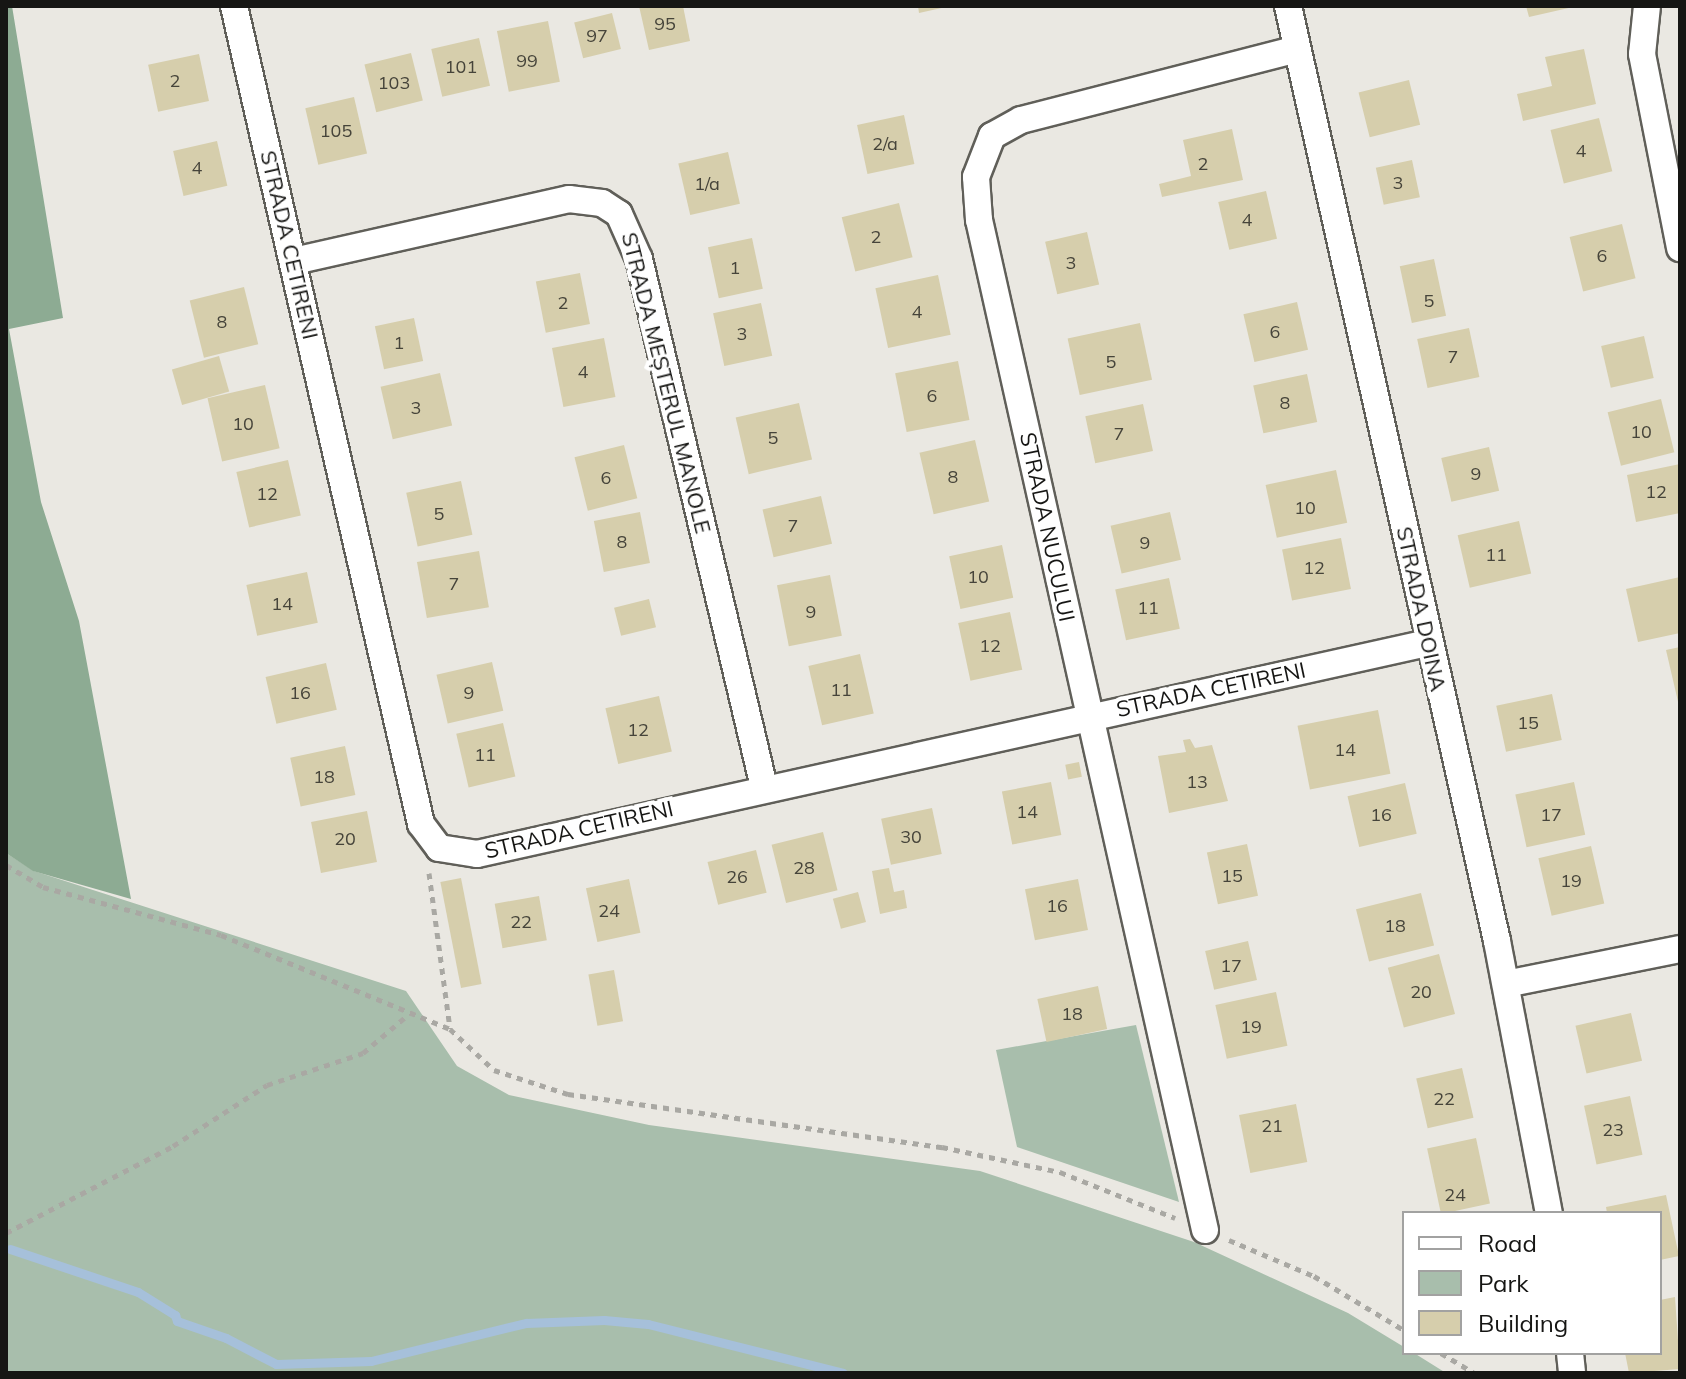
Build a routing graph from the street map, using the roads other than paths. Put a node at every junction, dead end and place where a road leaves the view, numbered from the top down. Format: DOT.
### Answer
graph roads {
  1 [pos="234,6"];
  2 [pos="1288,6"];
  3 [pos="1647,6"];
  4 [pos="1297,49"];
  5 [pos="1680,248"];
  6 [pos="294,261"];
  7 [pos="1427,643"];
  8 [pos="1089,717"];
  9 [pos="764,787"];
  10 [pos="1680,949"];
  11 [pos="1506,984"];
  12 [pos="1549,1211"];
  13 [pos="1205,1230"];
  1 -- 6 [label="street, STRADA CETIRENI"];
  2 -- 4 [label="street, STRADA DOINA"];
  3 -- 5 [label="street"];
  4 -- 7 [label="street, STRADA DOINA"];
  4 -- 8 [label="street, STRADA NUCULUI"];
  6 -- 9 [label="street, STRADA MEȘTERUL MANOLE"];
  6 -- 9 [label="street, STRADA CETIRENI"];
  7 -- 8 [label="street, STRADA CETIRENI"];
  7 -- 11 [label="street, STRADA DOINA"];
  8 -- 9 [label="street, STRADA CETIRENI"];
  8 -- 13 [label="street, STRADA NUCULUI"];
  10 -- 11 [label="street"];
  11 -- 12 [label="street, STRADA DOINA"];
}
